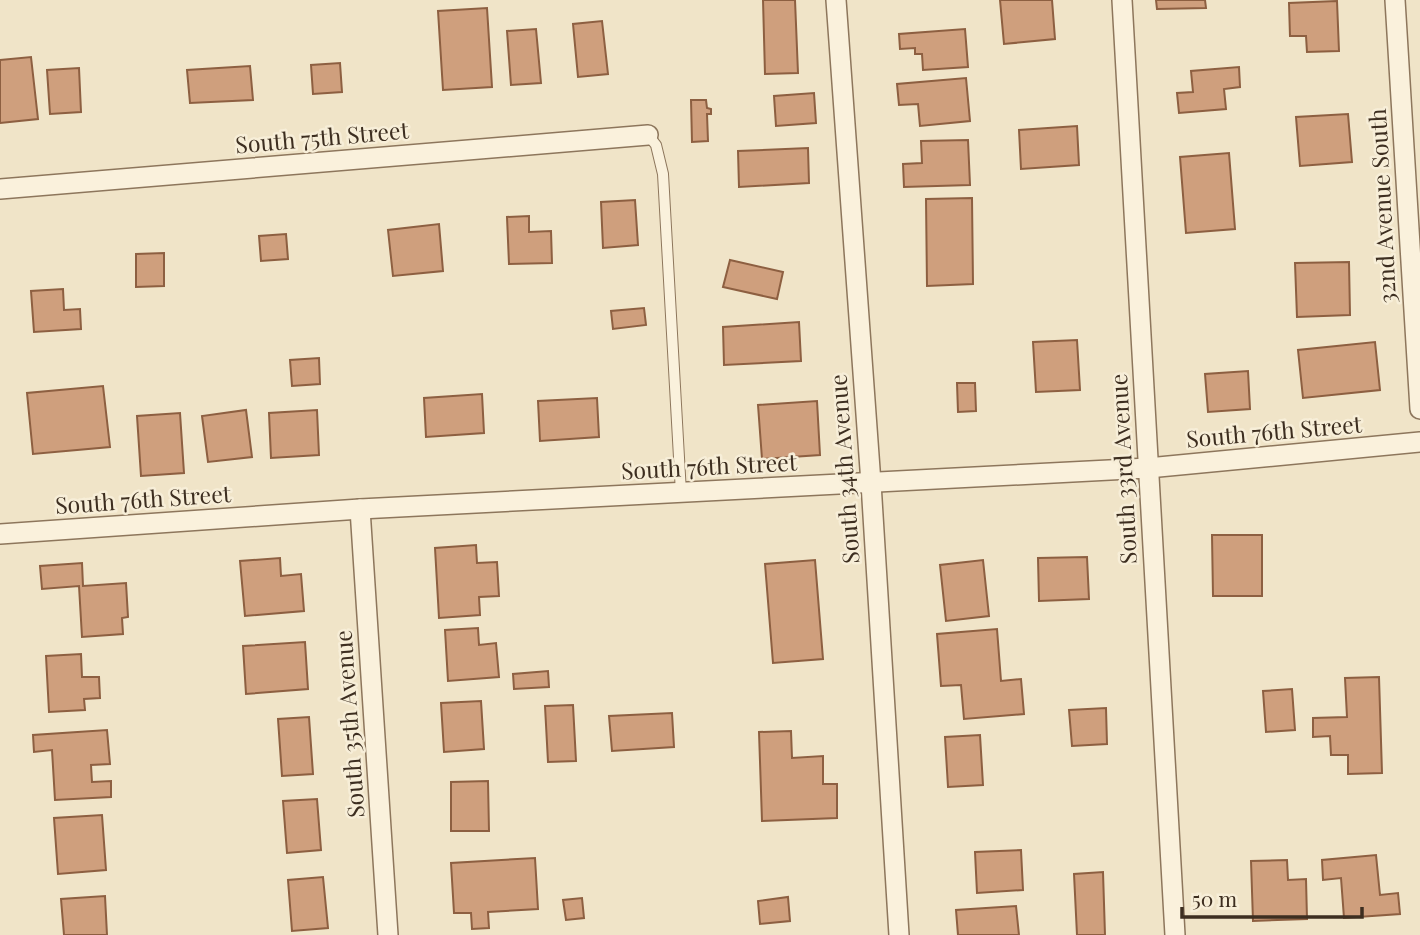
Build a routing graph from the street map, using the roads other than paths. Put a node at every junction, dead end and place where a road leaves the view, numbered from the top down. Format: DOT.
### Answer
graph roads {
  1 [pos="836,0"];
  2 [pos="1122,0"];
  3 [pos="1395,0"];
  4 [pos="1410,93"];
  5 [pos="648,135"];
  6 [pos="0,189"];
  7 [pos="1420,409"];
  8 [pos="1420,442"];
  9 [pos="1148,468"];
  10 [pos="871,483"];
  11 [pos="681,493"];
  12 [pos="360,509"];
  13 [pos="0,534"];
  14 [pos="388,935"];
  15 [pos="899,935"];
  16 [pos="1175,935"];
  1 -- 10 [label="street, South 34th Avenue"];
  2 -- 9 [label="street, South 33rd Avenue"];
  3 -- 4 [label="street, 32nd Avenue South"];
  4 -- 7 [label="street, 32nd Avenue South"];
  5 -- 6 [label="street, South 75th Street"];
  5 -- 11 [label="lane"];
  8 -- 9 [label="street, South 76th Street"];
  9 -- 10 [label="street, South 76th Street"];
  9 -- 16 [label="street, South 33rd Avenue"];
  10 -- 11 [label="street, South 76th Street"];
  10 -- 15 [label="street, South 34th Avenue"];
  11 -- 12 [label="street, South 76th Street"];
  12 -- 13 [label="street, South 76th Street"];
  12 -- 14 [label="street, South 35th Avenue"];
}
